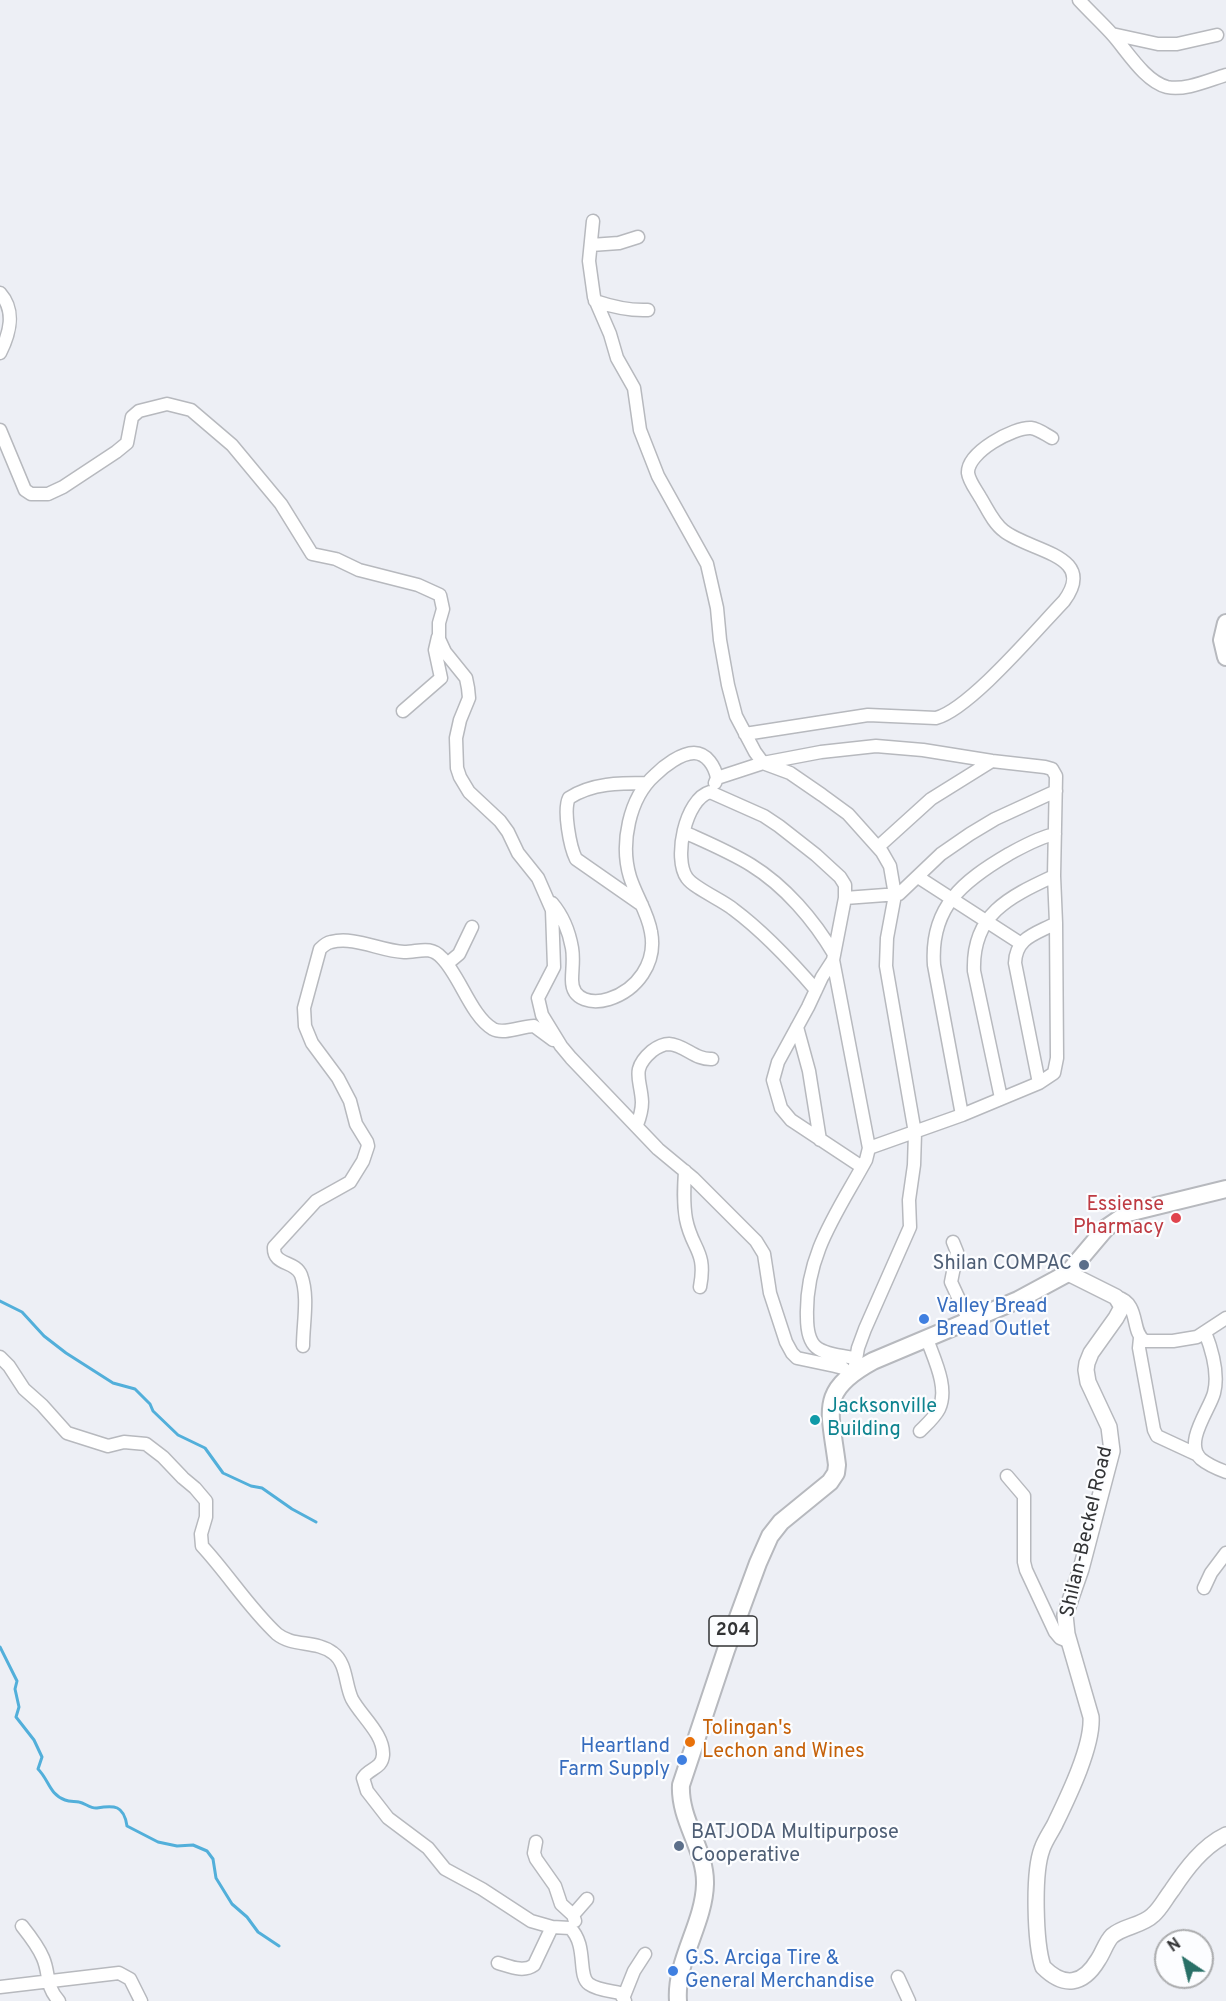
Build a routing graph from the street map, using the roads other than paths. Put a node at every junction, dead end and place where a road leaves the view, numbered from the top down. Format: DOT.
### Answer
graph roads {
  1 [pos="1079,0"];
  2 [pos="1112,34"];
  3 [pos="1217,35"];
  4 [pos="1226,75"];
  5 [pos="592,221"];
  6 [pos="638,237"];
  7 [pos="591,245"];
  8 [pos="0,293"];
  9 [pos="595,301"];
  10 [pos="648,310"];
  11 [pos="0,353"];
  12 [pos="0,430"];
  13 [pos="1052,438"];
  14 [pos="1226,623"];
  15 [pos="439,636"];
  16 [pos="1226,657"];
  17 [pos="403,711"];
  18 [pos="745,734"];
  19 [pos="992,761"];
  20 [pos="763,763"];
  21 [pos="717,778"];
  22 [pos="647,783"];
  23 [pos="1056,791"];
  24 [pos="710,792"];
  25 [pos="684,832"];
  26 [pos="1055,834"];
  27 [pos="878,847"];
  28 [pos="1054,876"];
  29 [pos="918,878"];
  30 [pos="896,895"];
  31 [pos="845,898"];
  32 [pos="952,898"];
  33 [pos="549,900"];
  34 [pos="642,905"];
  35 [pos="987,920"];
  36 [pos="1056,923"];
  37 [pos="472,927"];
  38 [pos="1020,943"];
  39 [pos="834,957"];
  40 [pos="447,964"];
  41 [pos="816,990"];
  42 [pos="797,1027"];
  43 [pos="561,1046"];
  44 [pos="712,1059"];
  45 [pos="1039,1083"];
  46 [pos="1001,1098"];
  47 [pos="962,1115"];
  48 [pos="636,1125"];
  49 [pos="915,1133"];
  50 [pos="820,1140"];
  51 [pos="869,1148"];
  52 [pos="862,1167"];
  53 [pos="685,1171"];
  54 [pos="1226,1190"];
  55 [pos="953,1242"];
  56 [pos="1068,1273"];
  57 [pos="700,1287"];
  58 [pos="1116,1297"];
  59 [pos="1226,1318"];
  60 [pos="969,1321"];
  61 [pos="1205,1332"];
  62 [pos="1140,1338"];
  63 [pos="927,1339"];
  64 [pos="303,1346"];
  65 [pos="0,1357"];
  66 [pos="853,1368"];
  67 [pos="920,1431"];
  68 [pos="1198,1455"];
  69 [pos="1226,1472"];
  70 [pos="1007,1476"];
  71 [pos="1226,1553"];
  72 [pos="1204,1588"];
  73 [pos="1070,1642"];
  74 [pos="1225,1835"];
  75 [pos="536,1842"];
  76 [pos="587,1899"];
  77 [pos="573,1915"];
  78 [pos="22,1926"];
  79 [pos="552,1927"];
  80 [pos="572,1930"];
  81 [pos="645,1954"];
  82 [pos="498,1963"];
  83 [pos="898,1977"];
  84 [pos="47,1981"];
  85 [pos="0,1987"];
  86 [pos="625,1999"];
  87 [pos="59,2001"];
  88 [pos="141,2001"];
  89 [pos="678,2001"];
  90 [pos="909,2001"];
  1 -- 2 [label="street"];
  2 -- 3 [label="street"];
  2 -- 4 [label="street"];
  5 -- 7 [label="street"];
  6 -- 7 [label="street"];
  7 -- 9 [label="street"];
  8 -- 11 [label="street"];
  9 -- 10 [label="street"];
  9 -- 18 [label="street"];
  12 -- 15 [label="street"];
  13 -- 18 [label="street"];
  14 -- 16 [label="highway"];
  15 -- 17 [label="street"];
  15 -- 33 [label="street"];
  18 -- 20 [label="street"];
  19 -- 20 [label="street"];
  19 -- 23 [label="street"];
  19 -- 27 [label="street"];
  20 -- 21 [label="street"];
  20 -- 27 [label="street"];
  21 -- 22 [label="street"];
  21 -- 24 [label="street"];
  22 -- 34 [label="street"];
  22 -- 34 [label="street"];
  23 -- 26 [label="street"];
  23 -- 29 [label="street"];
  24 -- 25 [label="street"];
  24 -- 31 [label="street"];
  25 -- 39 [label="street"];
  25 -- 41 [label="street"];
  26 -- 28 [label="street"];
  26 -- 32 [label="street"];
  27 -- 30 [label="street"];
  28 -- 35 [label="street"];
  28 -- 36 [label="street"];
  29 -- 30 [label="street"];
  29 -- 32 [label="street"];
  30 -- 31 [label="street"];
  30 -- 49 [label="street"];
  31 -- 39 [label="street"];
  32 -- 35 [label="street"];
  32 -- 47 [label="street"];
  33 -- 34 [label="street"];
  33 -- 43 [label="street"];
  35 -- 38 [label="street"];
  35 -- 46 [label="street"];
  36 -- 38 [label="street"];
  36 -- 45 [label="street"];
  37 -- 40 [label="street"];
  38 -- 45 [label="street"];
  39 -- 41 [label="street"];
  39 -- 51 [label="street"];
  40 -- 43 [label="street"];
  40 -- 64 [label="street"];
  41 -- 42 [label="street"];
  42 -- 50 [label="street"];
  42 -- 50 [label="street"];
  43 -- 48 [label="street"];
  44 -- 48 [label="street"];
  45 -- 46 [label="street"];
  46 -- 47 [label="street"];
  47 -- 49 [label="street"];
  48 -- 53 [label="street"];
  49 -- 51 [label="street"];
  49 -- 66 [label="street"];
  50 -- 52 [label="street"];
  51 -- 52 [label="street"];
  52 -- 66 [label="street"];
  53 -- 57 [label="street"];
  53 -- 66 [label="street"];
  54 -- 56 [label="highway, 204"];
  55 -- 60 [label="street"];
  56 -- 58 [label="main road"];
  56 -- 60 [label="highway, 204"];
  58 -- 62 [label="street"];
  58 -- 73 [label="main road, Shilan-Beckel Road"];
  59 -- 61 [label="street"];
  60 -- 63 [label="highway, 204"];
  61 -- 62 [label="street"];
  61 -- 68 [label="street"];
  62 -- 68 [label="street"];
  63 -- 66 [label="highway, 204"];
  63 -- 67 [label="street"];
  65 -- 79 [label="street"];
  66 -- 89 [label="highway, 204"];
  68 -- 69 [label="street"];
  70 -- 73 [label="street"];
  71 -- 72 [label="street"];
  73 -- 74 [label="main road, Shilan-Beckel Road"];
  75 -- 77 [label="street"];
  76 -- 77 [label="street"];
  77 -- 80 [label="street"];
  78 -- 84 [label="street"];
  79 -- 80 [label="street"];
  79 -- 82 [label="street"];
  80 -- 86 [label="street"];
  81 -- 86 [label="street"];
  83 -- 90 [label="street"];
  84 -- 85 [label="street"];
  84 -- 87 [label="street"];
  84 -- 88 [label="street"];
}
